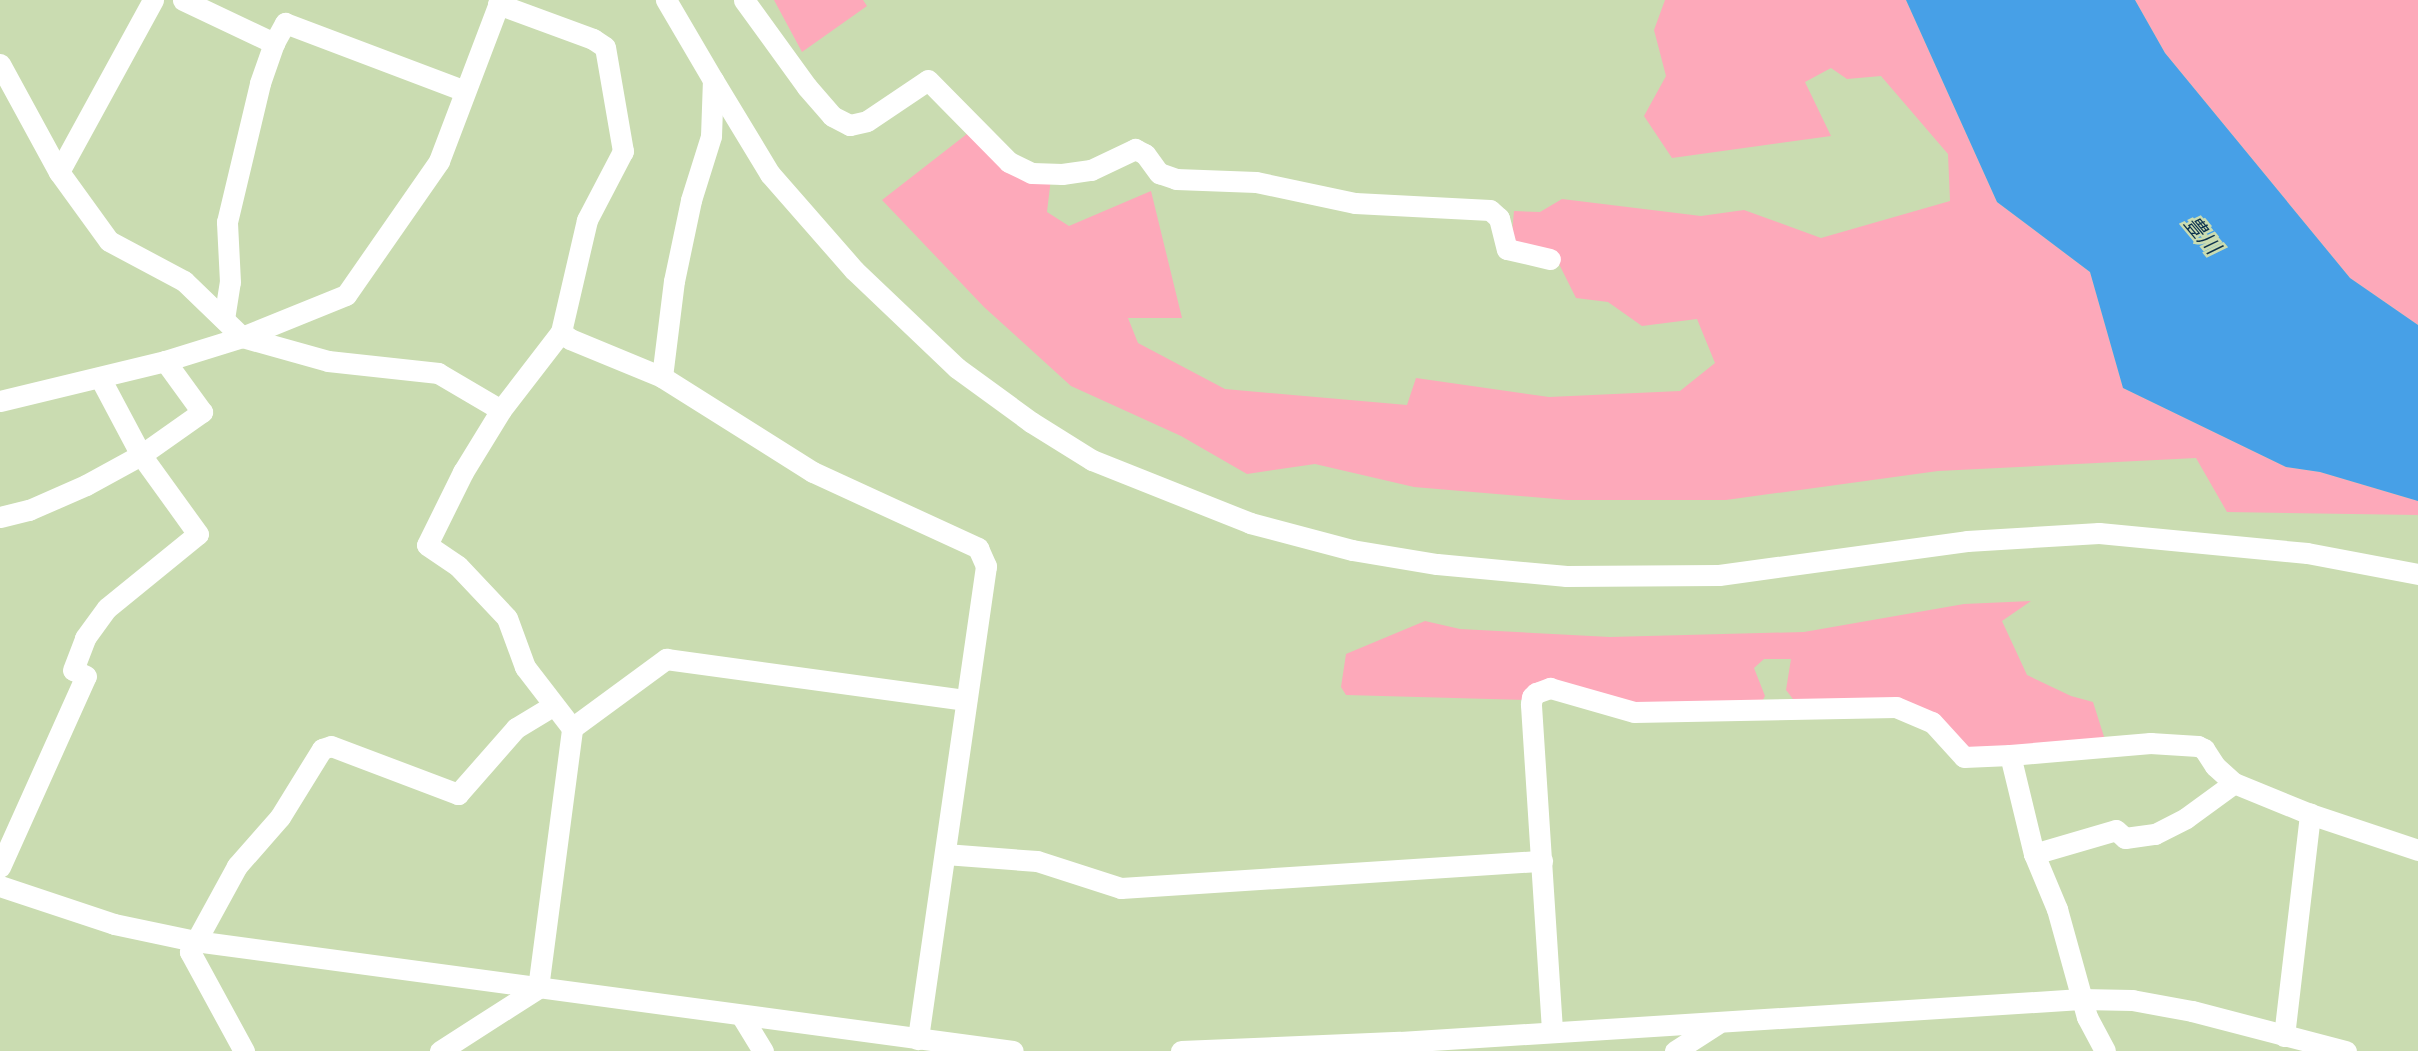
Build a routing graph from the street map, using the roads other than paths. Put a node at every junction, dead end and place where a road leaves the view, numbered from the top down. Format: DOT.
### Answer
graph roads {
  1 [pos="153,0"];
  2 [pos="183,0"];
  3 [pos="666,0"];
  4 [pos="744,0"];
  5 [pos="499,2"];
  6 [pos="274,43"];
  7 [pos="0,64"];
  8 [pos="713,80"];
  9 [pos="465,91"];
  10 [pos="59,172"];
  11 [pos="1550,259"];
  12 [pos="224,319"];
  13 [pos="561,332"];
  14 [pos="242,337"];
  15 [pos="164,361"];
  16 [pos="662,377"];
  17 [pos="100,378"];
  18 [pos="0,401"];
  19 [pos="500,410"];
  20 [pos="141,454"];
  21 [pos="0,517"];
  22 [pos="2418,574"];
  23 [pos="966,701"];
  24 [pos="554,705"];
  25 [pos="572,728"];
  26 [pos="2010,755"];
  27 [pos="2234,782"];
  28 [pos="2310,814"];
  29 [pos="2418,850"];
  30 [pos="945,853"];
  31 [pos="2034,854"];
  32 [pos="1542,861"];
  33 [pos="0,867"];
  34 [pos="0,886"];
  35 [pos="195,941"];
  36 [pos="538,988"];
  37 [pos="2081,999"];
  38 [pos="741,1015"];
  39 [pos="1717,1024"];
  40 [pos="1552,1030"];
  41 [pos="918,1038"];
  42 [pos="2293,1043"];
  43 [pos="1403,1047"];
  44 [pos="244,1051"];
  45 [pos="440,1051"];
  46 [pos="763,1051"];
  47 [pos="1013,1051"];
  48 [pos="1181,1051"];
  49 [pos="1675,1051"];
  50 [pos="2105,1051"];
  51 [pos="2346,1051"];
  1 -- 10 [label="street"];
  2 -- 6 [label="street"];
  3 -- 8 [label="street"];
  4 -- 11 [label="street"];
  5 -- 9 [label="street"];
  5 -- 13 [label="street"];
  6 -- 9 [label="street"];
  6 -- 12 [label="street"];
  7 -- 10 [label="street"];
  8 -- 16 [label="street"];
  8 -- 22 [label="street"];
  9 -- 14 [label="street"];
  10 -- 12 [label="street"];
  12 -- 14 [label="street"];
  13 -- 16 [label="street"];
  13 -- 19 [label="street"];
  14 -- 15 [label="street"];
  14 -- 19 [label="street"];
  15 -- 17 [label="street"];
  15 -- 20 [label="street"];
  16 -- 23 [label="street"];
  17 -- 18 [label="street"];
  17 -- 20 [label="street"];
  19 -- 24 [label="street"];
  20 -- 21 [label="street"];
  20 -- 33 [label="street"];
  23 -- 25 [label="street"];
  23 -- 30 [label="street"];
  24 -- 25 [label="street"];
  24 -- 35 [label="street"];
  25 -- 36 [label="street"];
  26 -- 27 [label="street"];
  26 -- 31 [label="street"];
  26 -- 32 [label="street"];
  27 -- 28 [label="street"];
  27 -- 31 [label="street"];
  28 -- 29 [label="street"];
  28 -- 42 [label="street"];
  30 -- 32 [label="street"];
  30 -- 41 [label="street"];
  31 -- 37 [label="street"];
  32 -- 40 [label="street"];
  34 -- 35 [label="street"];
  35 -- 36 [label="street"];
  35 -- 44 [label="street"];
  36 -- 38 [label="street"];
  36 -- 45 [label="street"];
  37 -- 39 [label="street"];
  37 -- 42 [label="street"];
  37 -- 50 [label="street"];
  38 -- 41 [label="street"];
  38 -- 46 [label="street"];
  39 -- 40 [label="street"];
  39 -- 49 [label="street"];
  40 -- 43 [label="street"];
  41 -- 47 [label="street"];
  42 -- 51 [label="street"];
  43 -- 48 [label="street"];
}
